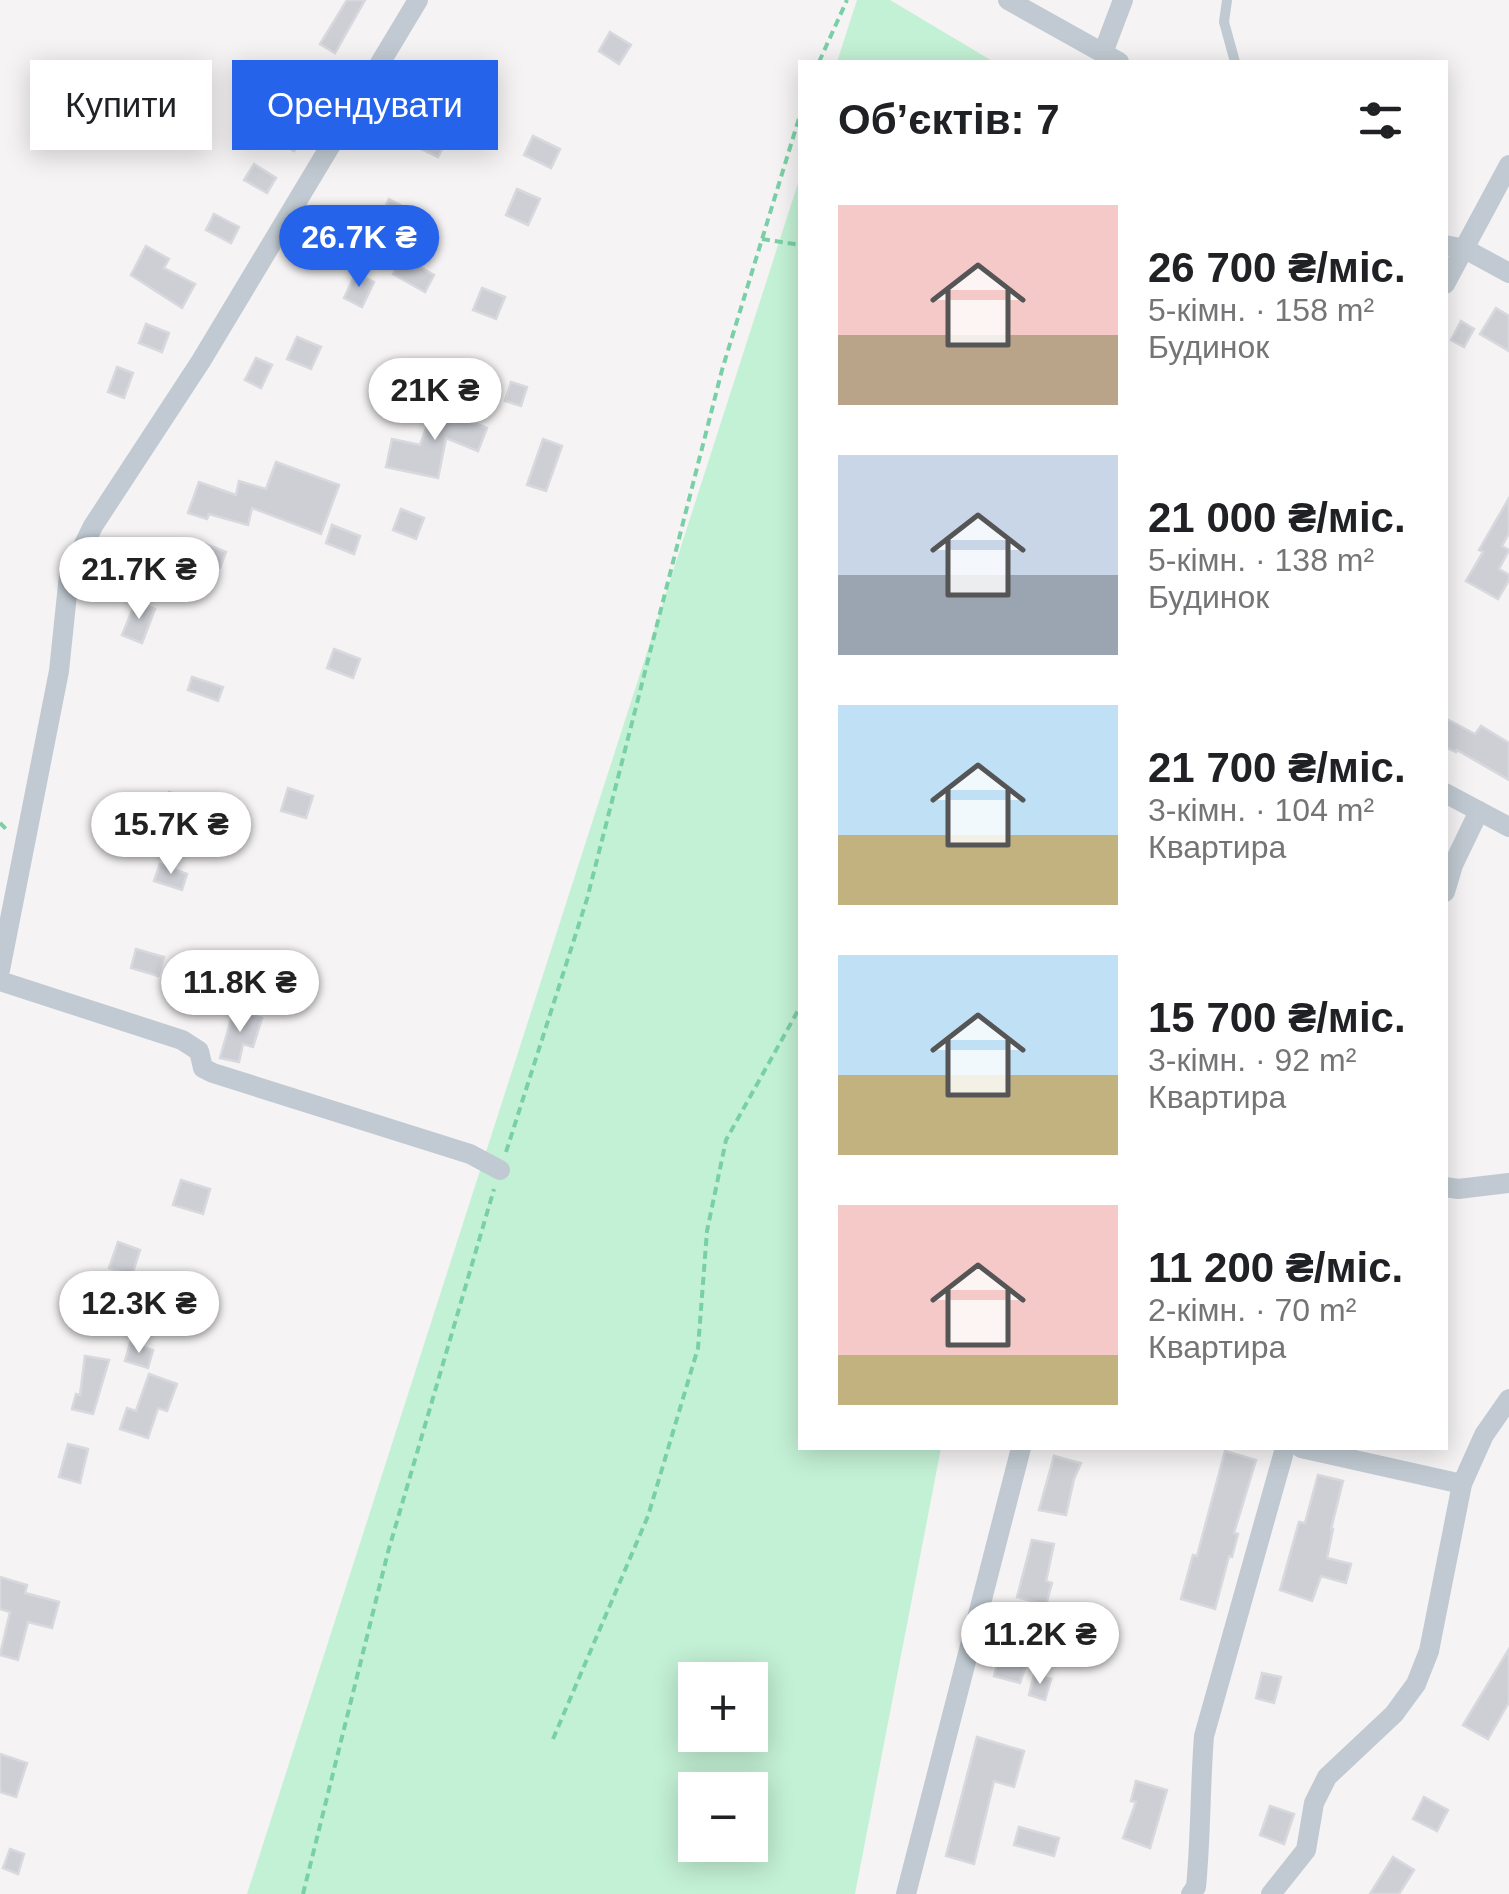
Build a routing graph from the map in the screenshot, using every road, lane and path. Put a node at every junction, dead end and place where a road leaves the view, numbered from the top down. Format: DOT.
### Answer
graph roads {
  1 [pos="418,0"];
  2 [pos="846,0"];
  3 [pos="1008,0"];
  4 [pos="1123,0"];
  5 [pos="1228,0"];
  6 [pos="1111,58"];
  7 [pos="820,60"];
  8 [pos="1234,60"];
  9 [pos="798,122"];
  10 [pos="1509,166"];
  11 [pos="762,239"];
  12 [pos="798,245"];
  13 [pos="1455,247"];
  14 [pos="1448,273"];
  15 [pos="1509,273"];
  16 [pos="1448,795"];
  17 [pos="1479,812"];
  18 [pos="1509,827"];
  19 [pos="1448,883"];
  20 [pos="0,970"];
  21 [pos="0,981"];
  22 [pos="798,1011"];
  23 [pos="500,1170"];
  24 [pos="1509,1183"];
  25 [pos="1448,1187"];
  26 [pos="1509,1399"];
  27 [pos="1021,1450"];
  28 [pos="1283,1450"];
  29 [pos="1308,1450"];
  30 [pos="1462,1484"];
  31 [pos="553,1739"];
  32 [pos="303,1894"];
  33 [pos="906,1894"];
  34 [pos="1191,1894"];
  35 [pos="1271,1894"];
  1 -- 20 [label="street"];
  2 -- 7 [label="path"];
  3 -- 6 [label="street"];
  4 -- 6 [label="street"];
  5 -- 8 [label="lane"];
  9 -- 11 [label="path"];
  10 -- 13 [label="street"];
  11 -- 12 [label="path"];
  11 -- 23 [label="path"];
  13 -- 14 [label="street"];
  13 -- 15 [label="street"];
  16 -- 17 [label="street"];
  17 -- 18 [label="street"];
  17 -- 19 [label="street"];
  21 -- 23 [label="street"];
  22 -- 31 [label="path"];
  23 -- 32 [label="path"];
  24 -- 25 [label="street"];
  26 -- 30 [label="street"];
  27 -- 33 [label="street"];
  28 -- 34 [label="street"];
  29 -- 30 [label="street"];
  30 -- 35 [label="street"];
}
